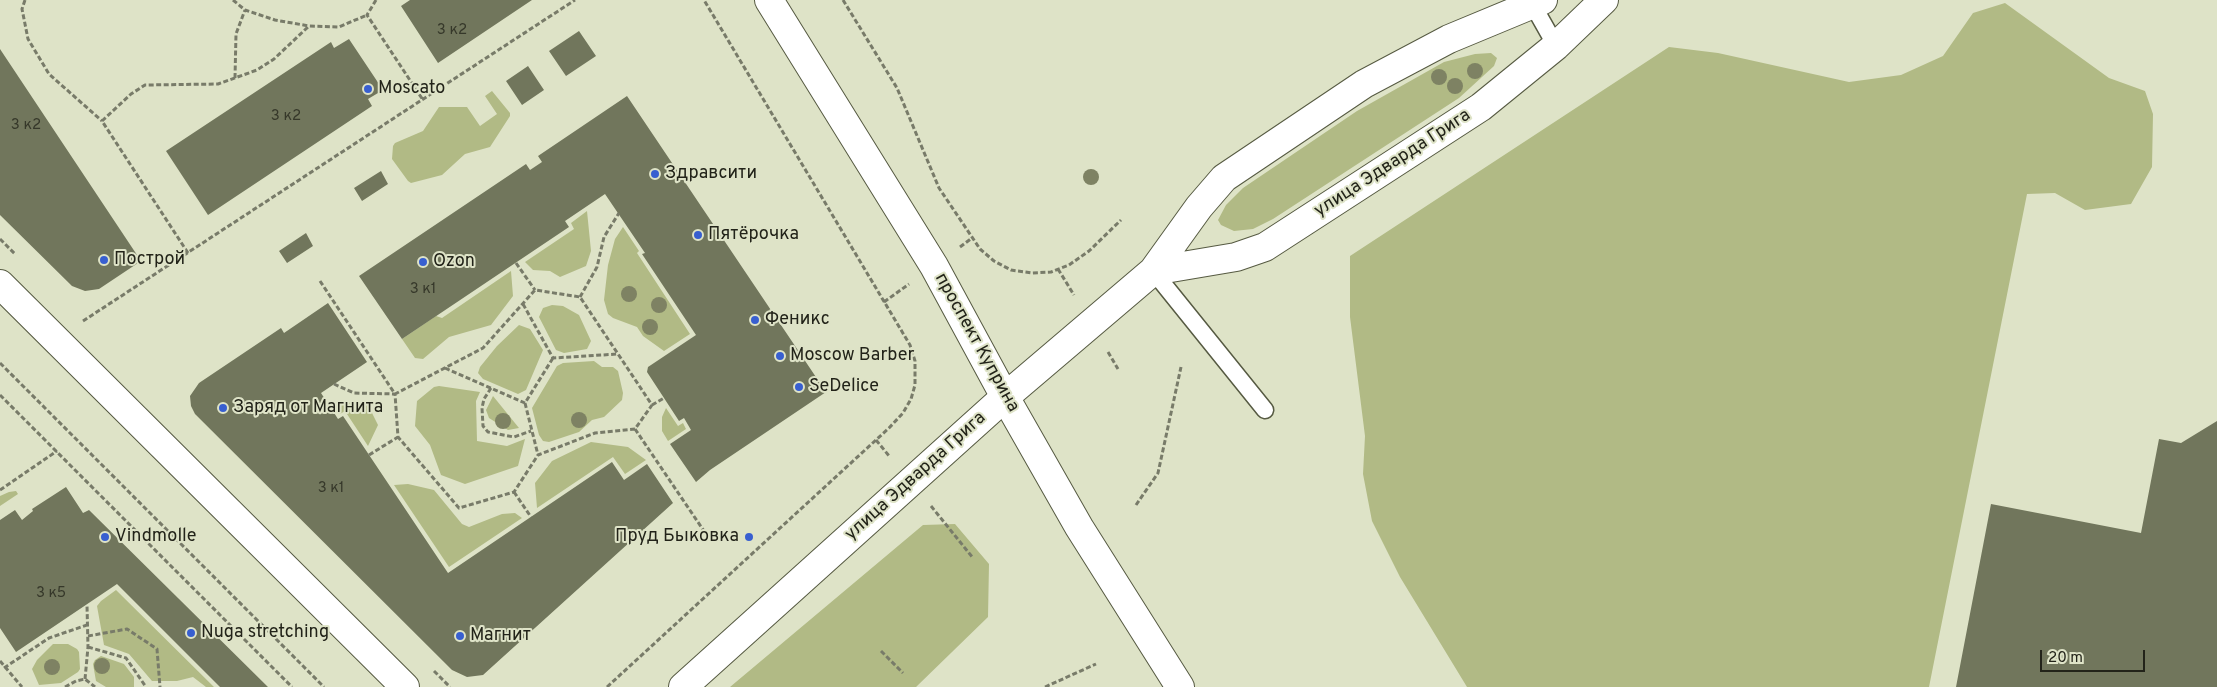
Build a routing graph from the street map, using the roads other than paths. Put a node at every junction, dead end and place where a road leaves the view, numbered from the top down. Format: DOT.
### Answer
graph roads {
  1 [pos="769,0"];
  2 [pos="1604,0"];
  3 [pos="1535,1"];
  4 [pos="1556,46"];
  5 [pos="1152,271"];
  6 [pos="0,284"];
  7 [pos="1005,397"];
  8 [pos="1265,410"];
  9 [pos="405,687"];
  10 [pos="683,687"];
  11 [pos="1180,687"];
  1 -- 7 [label="street, проспект Куприна"];
  2 -- 4 [label="street, улица Эдварда Грига"];
  3 -- 4 [label="lane"];
  3 -- 5 [label="street, улица Эдварда Грига"];
  4 -- 5 [label="street, улица Эдварда Грига"];
  5 -- 7 [label="street, улица Эдварда Грига"];
  5 -- 8 [label="lane"];
  6 -- 9 [label="street"];
  7 -- 10 [label="street, улица Эдварда Грига"];
  7 -- 11 [label="street, проспект Куприна"];
}
